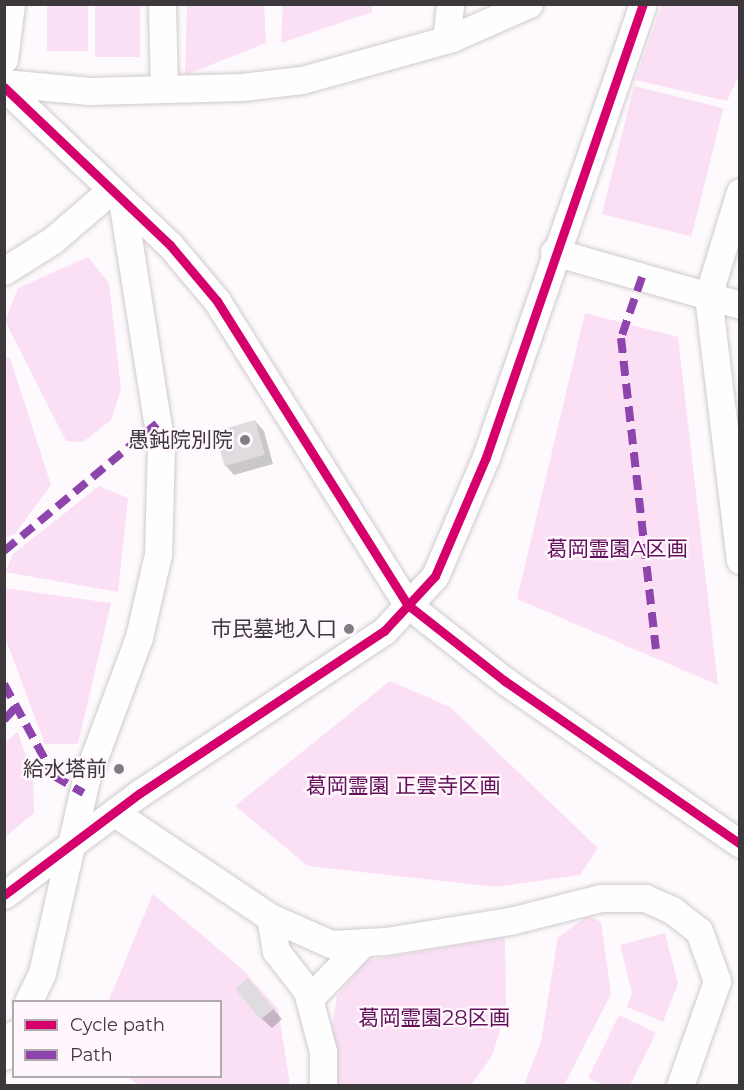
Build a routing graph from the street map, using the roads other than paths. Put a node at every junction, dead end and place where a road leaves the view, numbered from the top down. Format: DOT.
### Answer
graph roads {
  1 [pos="11,4"];
  2 [pos="162,4"];
  3 [pos="450,4"];
  4 [pos="529,4"];
  5 [pos="643,4"];
  6 [pos="446,39"];
  7 [pos="4,59"];
  8 [pos="4,85"];
  9 [pos="164,89"];
  10 [pos="740,192"];
  11 [pos="117,195"];
  12 [pos="554,252"];
  13 [pos="4,271"];
  14 [pos="708,296"];
  15 [pos="740,305"];
  16 [pos="740,560"];
  17 [pos="408,605"];
  18 [pos="115,813"];
  19 [pos="75,842"];
  20 [pos="740,844"];
  21 [pos="4,895"];
  22 [pos="270,917"];
  23 [pos="364,942"];
  24 [pos="309,999"];
  25 [pos="29,1000"];
  26 [pos="12,1038"];
  27 [pos="4,1056"];
  28 [pos="323,1086"];
  29 [pos="681,1086"];
  1 -- 7 [label="street"];
  2 -- 9 [label="street"];
  3 -- 6 [label="street"];
  4 -- 6 [label="street"];
  5 -- 12 [label="street"];
  6 -- 9 [label="street"];
  8 -- 9 [label="street"];
  8 -- 11 [label="street"];
  10 -- 14 [label="street"];
  11 -- 13 [label="street"];
  11 -- 17 [label="street"];
  11 -- 19 [label="street"];
  12 -- 14 [label="street"];
  12 -- 17 [label="street"];
  14 -- 15 [label="street"];
  14 -- 16 [label="street"];
  17 -- 18 [label="street"];
  17 -- 20 [label="street"];
  18 -- 19 [label="street"];
  18 -- 22 [label="street"];
  19 -- 21 [label="street"];
  19 -- 25 [label="street"];
  22 -- 23 [label="street"];
  22 -- 24 [label="street"];
  23 -- 24 [label="street"];
  23 -- 29 [label="street"];
  24 -- 28 [label="street"];
  26 -- 27 [label="street"];
}
